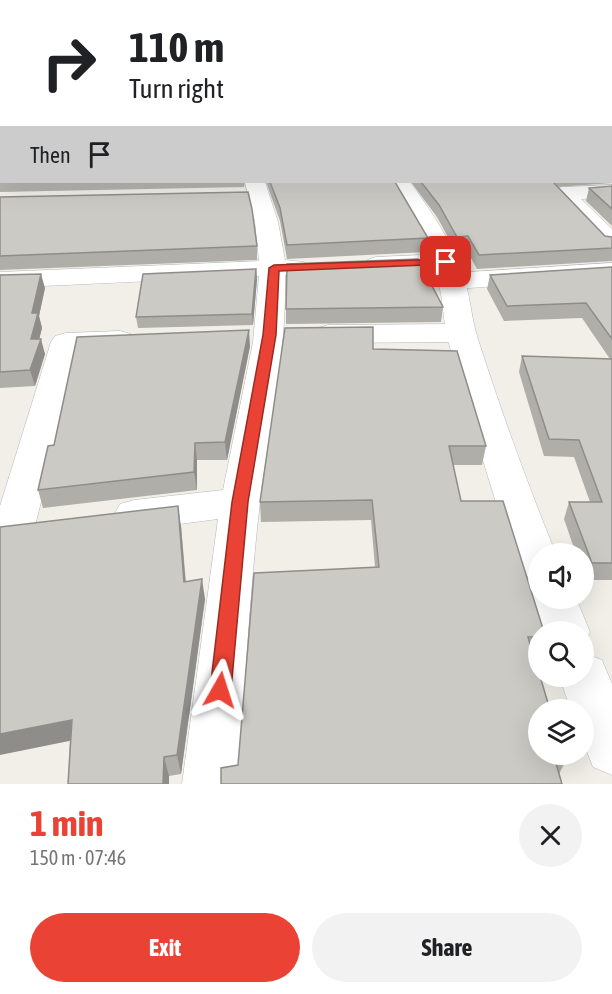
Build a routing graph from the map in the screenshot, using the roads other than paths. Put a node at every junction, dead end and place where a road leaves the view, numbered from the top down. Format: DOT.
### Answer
graph roads {
  1 [pos="401,183"];
  2 [pos="556,187"];
  3 [pos="251,191"];
  4 [pos="612,191"];
  5 [pos="612,243"];
  6 [pos="354,265"];
  7 [pos="320,267"];
  8 [pos="274,268"];
  9 [pos="612,270"];
  10 [pos="449,272"];
  11 [pos="0,280"];
  12 [pos="461,333"];
  13 [pos="277,335"];
  14 [pos="150,339"];
  15 [pos="240,502"];
  16 [pos="104,519"];
  17 [pos="20,529"];
  18 [pos="530,543"];
  19 [pos="588,687"];
  20 [pos="612,748"];
  21 [pos="210,784"];
  1 -- 10 [label="street"];
  2 -- 4 [label="street"];
  2 -- 5 [label="street"];
  3 -- 8 [label="street"];
  6 -- 10 [label="street"];
  7 -- 8 [label="street"];
  8 -- 11 [label="street"];
  8 -- 13 [label="street"];
  9 -- 10 [label="street"];
  10 -- 12 [label="street"];
  12 -- 13 [label="street"];
  12 -- 18 [label="street"];
  13 -- 15 [label="street"];
  14 -- 17 [label="street"];
  15 -- 16 [label="street"];
  15 -- 21 [label="street"];
  19 -- 20 [label="street"];
}
